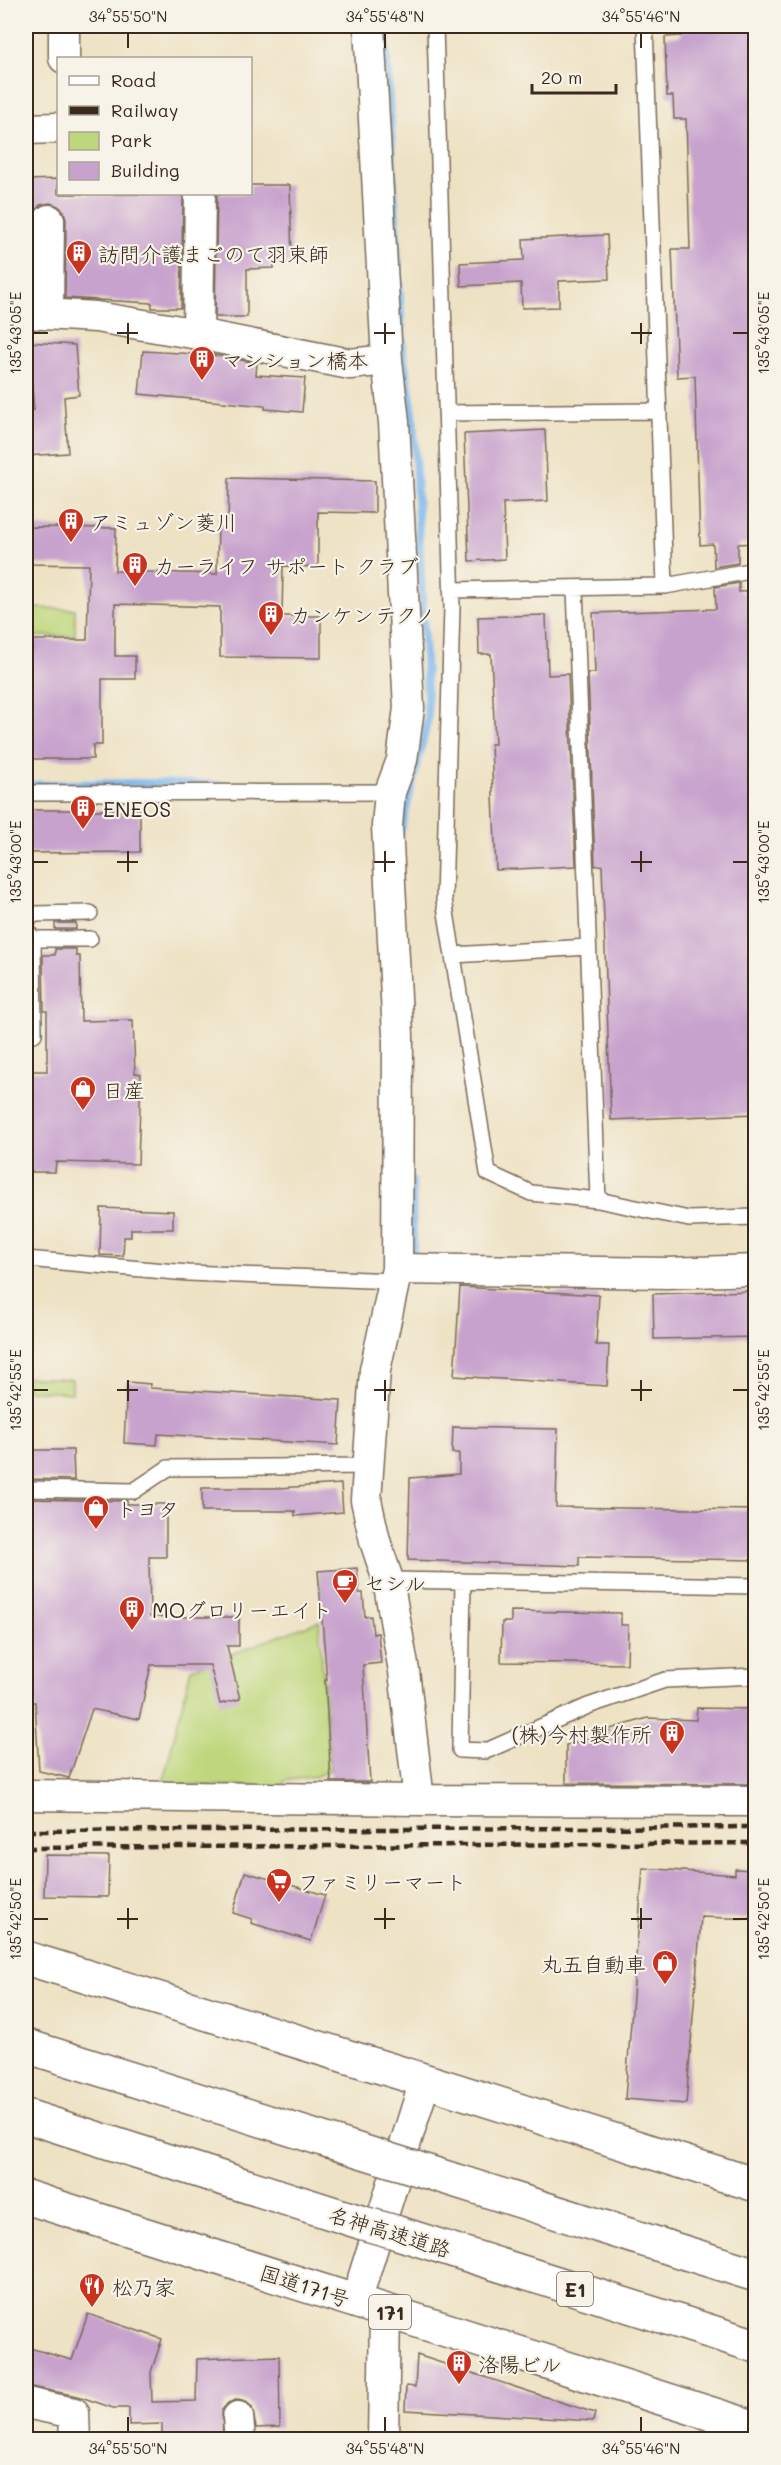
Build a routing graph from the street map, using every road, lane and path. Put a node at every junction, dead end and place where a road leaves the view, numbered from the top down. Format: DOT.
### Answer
graph roads {
  1 [pos="64,26"];
  2 [pos="369,26"];
  3 [pos="435,26"];
  4 [pos="645,26"];
  5 [pos="64,57"];
  6 [pos="57,128"];
  7 [pos="26,129"];
  8 [pos="200,195"];
  9 [pos="49,220"];
  10 [pos="37,313"];
  11 [pos="198,334"];
  12 [pos="387,360"];
  13 [pos="659,411"];
  14 [pos="446,413"];
  15 [pos="756,570"];
  16 [pos="665,586"];
  17 [pos="575,588"];
  18 [pos="451,590"];
  19 [pos="390,792"];
  20 [pos="26,793"];
  21 [pos="90,913"];
  22 [pos="26,924"];
  23 [pos="29,934"];
  24 [pos="90,939"];
  25 [pos="588,947"];
  26 [pos="453,955"];
  27 [pos="26,1034"];
  28 [pos="598,1200"];
  29 [pos="756,1217"];
  30 [pos="26,1259"];
  31 [pos="756,1270"];
  32 [pos="395,1275"];
  33 [pos="369,1466"];
  34 [pos="26,1489"];
  35 [pos="388,1580"];
  36 [pos="463,1581"];
  37 [pos="756,1586"];
  38 [pos="756,1676"];
  39 [pos="26,1795"];
  40 [pos="419,1800"];
  41 [pos="756,1801"];
  42 [pos="26,1958"];
  43 [pos="26,2046"];
  44 [pos="425,2081"];
  45 [pos="26,2116"];
  46 [pos="756,2185"];
  47 [pos="26,2197"];
  48 [pos="756,2274"];
  49 [pos="370,2306"];
  50 [pos="756,2346"];
  51 [pos="26,2403"];
  52 [pos="756,2428"];
  53 [pos="75,2439"];
  54 [pos="383,2439"];
  1 -- 5 [label="street"];
  2 -- 12 [label="street"];
  3 -- 14 [label="lane"];
  4 -- 13 [label="lane"];
  6 -- 7 [label="street"];
  8 -- 11 [label="street"];
  9 -- 10 [label="street"];
  10 -- 11 [label="street"];
  11 -- 12 [label="street"];
  12 -- 19 [label="street"];
  13 -- 14 [label="lane"];
  13 -- 16 [label="lane"];
  14 -- 18 [label="lane"];
  15 -- 16 [label="lane"];
  16 -- 17 [label="lane"];
  17 -- 18 [label="lane"];
  17 -- 25 [label="lane"];
  18 -- 26 [label="lane"];
  19 -- 20 [label="lane"];
  19 -- 32 [label="street"];
  21 -- 22 [label="lane"];
  23 -- 24 [label="lane"];
  23 -- 27 [label="lane"];
  25 -- 26 [label="lane"];
  25 -- 28 [label="lane"];
  26 -- 28 [label="lane"];
  28 -- 29 [label="lane"];
  30 -- 32 [label="lane"];
  31 -- 32 [label="street"];
  32 -- 33 [label="street"];
  33 -- 34 [label="lane"];
  33 -- 35 [label="street"];
  35 -- 36 [label="lane"];
  35 -- 40 [label="street"];
  36 -- 37 [label="lane"];
  36 -- 38 [label="lane"];
  39 -- 40 [label="street"];
  40 -- 41 [label="street"];
  42 -- 44 [label="highway"];
  43 -- 48 [label="highway, bridge"];
  44 -- 46 [label="highway"];
  44 -- 49 [label="street"];
  45 -- 50 [label="highway, 名神高速道路 / E1, bridge"];
  47 -- 49 [label="highway, 国道171号 / 171"];
  49 -- 52 [label="highway, 国道171号 / 171"];
  49 -- 54 [label="street"];
  51 -- 53 [label="street"];
}
